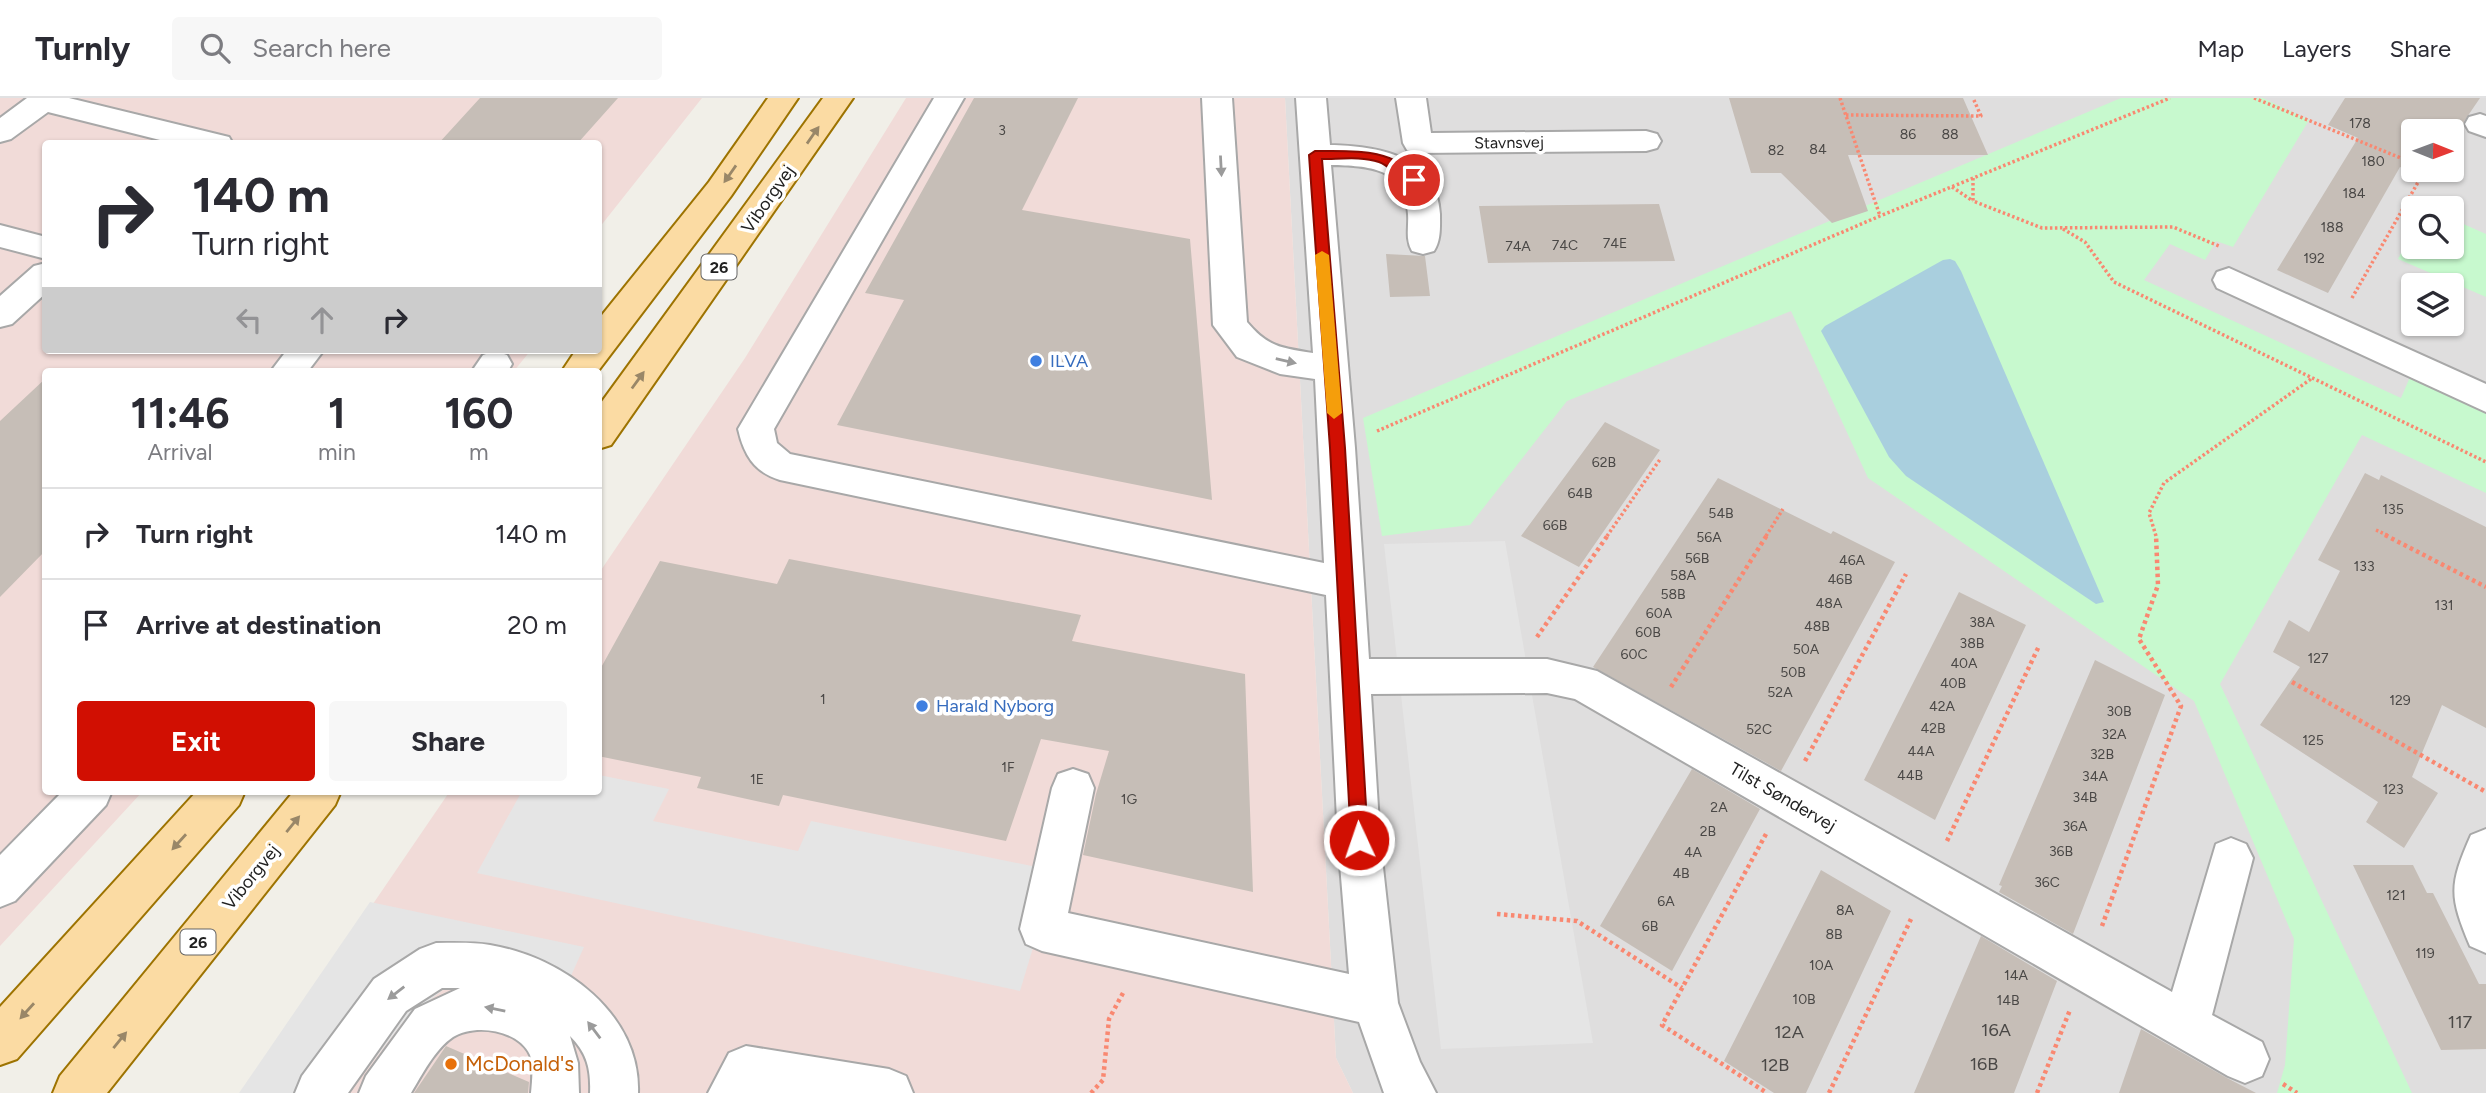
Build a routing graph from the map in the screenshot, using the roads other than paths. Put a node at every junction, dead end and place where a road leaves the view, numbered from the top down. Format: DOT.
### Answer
graph roads {
  1 [pos="783,98"];
  2 [pos="838,98"];
  3 [pos="949,98"];
  4 [pos="1217,98"];
  5 [pos="1311,98"];
  6 [pos="1411,98"];
  7 [pos="0,132"];
  8 [pos="202,140"];
  9 [pos="1646,141"];
  10 [pos="1315,155"];
  11 [pos="0,236"];
  12 [pos="1423,243"];
  13 [pos="42,247"];
  14 [pos="42,278"];
  15 [pos="2228,280"];
  16 [pos="0,315"];
  17 [pos="602,340"];
  18 [pos="303,354"];
  19 [pos="592,354"];
  20 [pos="291,368"];
  21 [pos="581,368"];
  22 [pos="1330,369"];
  23 [pos="2486,399"];
  24 [pos="602,429"];
  25 [pos="1345,583"];
  26 [pos="1350,677"];
  27 [pos="1073,788"];
  28 [pos="87,795"];
  29 [pos="220,795"];
  30 [pos="317,795"];
  31 [pos="2486,849"];
  32 [pos="2231,858"];
  33 [pos="0,886"];
  34 [pos="2486,931"];
  35 [pos="1375,1003"];
  36 [pos="2186,1026"];
  37 [pos="0,1042"];
  38 [pos="2245,1059"];
  39 [pos="558,1083"];
  40 [pos="77,1093"];
  41 [pos="319,1093"];
  42 [pos="383,1093"];
  43 [pos="614,1093"];
  44 [pos="732,1093"];
  45 [pos="889,1093"];
  46 [pos="1412,1093"];
  1 -- 17 [label="main road, 26, one-way"];
  24 -- 2 [label="main road, Viborgvej / 26, one-way"];
  3 -- 25 [label="street"];
  4 -- 22 [label="street, one-way"];
  5 -- 10 [label="street"];
  6 -- 9 [label="street, Stavnsvej"];
  7 -- 8 [label="street"];
  10 -- 12 [label="street"];
  10 -- 22 [label="street"];
  11 -- 13 [label="street"];
  14 -- 16 [label="street"];
  15 -- 23 [label="street"];
  18 -- 20 [label="street"];
  19 -- 21 [label="main road"];
  22 -- 25 [label="street"];
  25 -- 26 [label="street"];
  26 -- 35 [label="street"];
  26 -- 36 [label="street, Tilst Søndervej"];
  27 -- 35 [label="street"];
  28 -- 33 [label="street"];
  29 -- 37 [label="main road, one-way"];
  40 -- 30 [label="main road, Viborgvej / 26, one-way"];
  31 -- 34 [label="street"];
  32 -- 36 [label="street"];
  35 -- 46 [label="street"];
  36 -- 38 [label="street, Tilst Søndervej"];
  39 -- 42 [label="street, one-way"];
  43 -- 41 [label="street, one-way"];
  44 -- 45 [label="street"];
}
